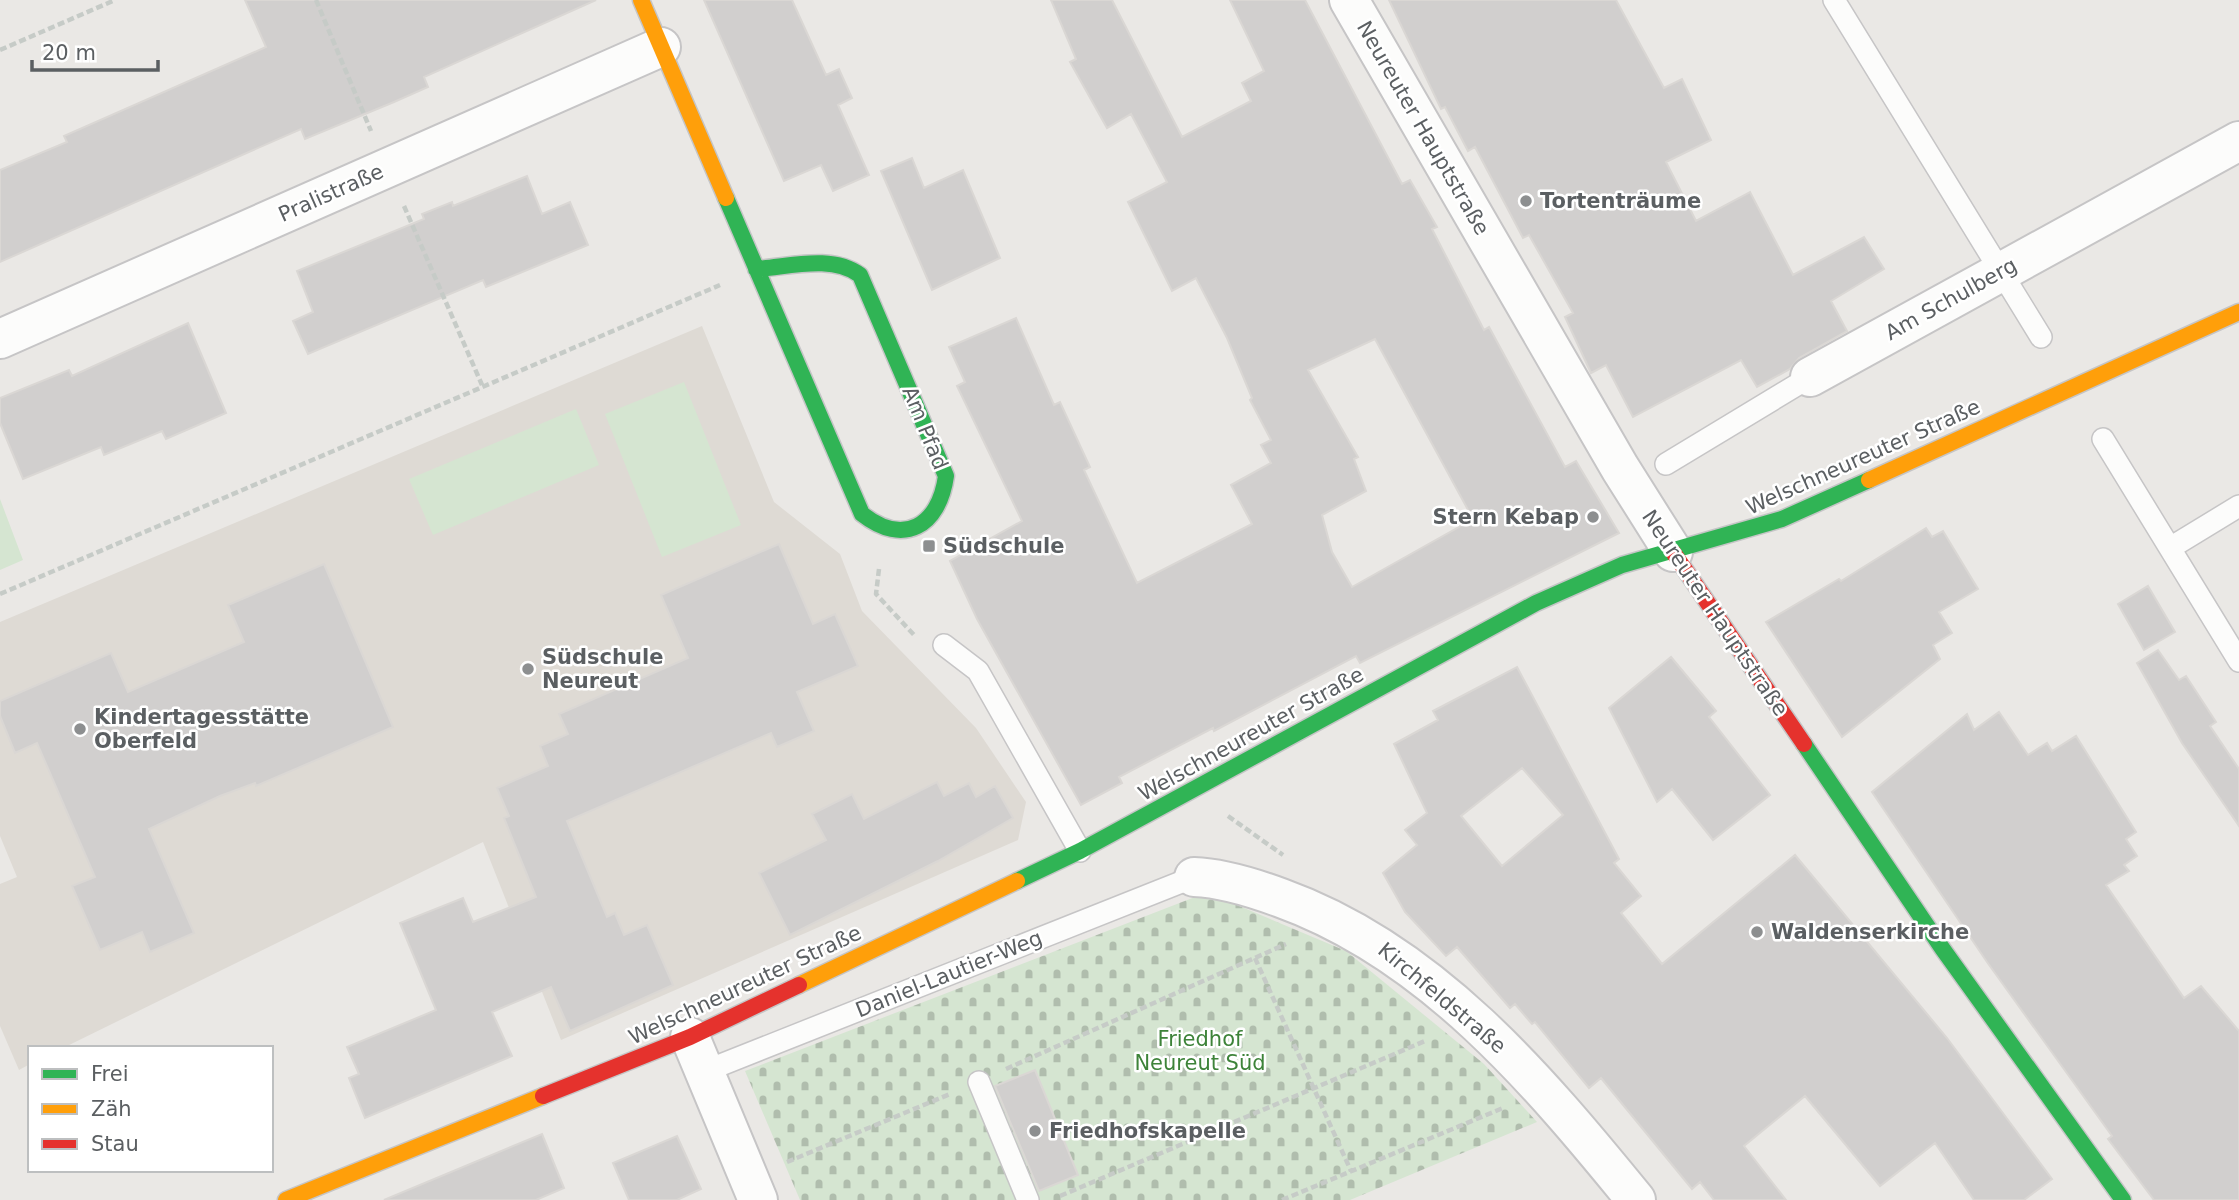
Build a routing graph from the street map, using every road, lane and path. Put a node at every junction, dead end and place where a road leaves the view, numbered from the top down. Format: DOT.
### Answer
graph roads {
  1 [pos="115,0"];
  2 [pos="641,0"];
  3 [pos="1349,0"];
  4 [pos="1834,0"];
  5 [pos="661,47"];
  6 [pos="0,50"];
  7 [pos="2239,141"];
  8 [pos="756,270"];
  9 [pos="2001,272"];
  10 [pos="2239,312"];
  11 [pos="2041,337"];
  12 [pos="0,339"];
  13 [pos="1810,377"];
  14 [pos="2103,439"];
  15 [pos="1666,464"];
  16 [pos="2239,506"];
  17 [pos="884,530"];
  18 [pos="2170,548"];
  19 [pos="1673,551"];
  20 [pos="0,594"];
  21 [pos="944,645"];
  22 [pos="2239,662"];
  23 [pos="1228,816"];
  24 [pos="1280,850"];
  25 [pos="1080,851"];
  26 [pos="1194,877"];
  27 [pos="1318,911"];
  28 [pos="1255,957"];
  29 [pos="1425,1041"];
  30 [pos="697,1054"];
  31 [pos="1534,1078"];
  32 [pos="979,1082"];
  33 [pos="1313,1089"];
  34 [pos="1351,1171"];
  35 [pos="753,1189"];
  36 [pos="1621,1195"];
  37 [pos="286,1200"];
  38 [pos="1028,1200"];
  39 [pos="1049,1200"];
  40 [pos="1282,1200"];
  41 [pos="2123,1200"];
  1 -- 6 [label="path"];
  2 -- 5 [label="main road"];
  3 -- 19 [label="street, Neureuter Hauptstraße"];
  4 -- 9 [label="lane"];
  5 -- 8 [label="main road"];
  5 -- 12 [label="street, Pralistraße"];
  7 -- 9 [label="street, Am Schulberg"];
  8 -- 17 [label="main road"];
  8 -- 17 [label="main road, Am Pfad"];
  8 -- 20 [label="path"];
  9 -- 11 [label="lane"];
  9 -- 13 [label="street, Am Schulberg"];
  10 -- 19 [label="main road, Welschneureuter Straße"];
  13 -- 15 [label="lane, Am Schulberg"];
  14 -- 18 [label="lane"];
  16 -- 18 [label="lane"];
  17 -- 21 [label="path"];
  18 -- 22 [label="lane"];
  19 -- 25 [label="main road, Welschneureuter Straße"];
  19 -- 41 [label="main road, Neureuter Hauptstraße"];
  21 -- 25 [label="lane"];
  23 -- 24 [label="path"];
  25 -- 30 [label="main road, Welschneureuter Straße"];
  26 -- 27 [label="street, Kirchfeldstraße"];
  26 -- 30 [label="lane, Daniel-Lautier-Weg"];
  27 -- 28 [label="path"];
  27 -- 31 [label="street, Kirchfeldstraße"];
  28 -- 32 [label="path"];
  28 -- 33 [label="path"];
  29 -- 33 [label="path"];
  30 -- 35 [label="street"];
  30 -- 37 [label="main road, Welschneureuter Straße"];
  31 -- 34 [label="path"];
  31 -- 36 [label="street, Kirchfeldstraße"];
  32 -- 35 [label="path"];
  32 -- 38 [label="lane"];
  33 -- 34 [label="path"];
  33 -- 39 [label="path"];
  34 -- 40 [label="path"];
}
